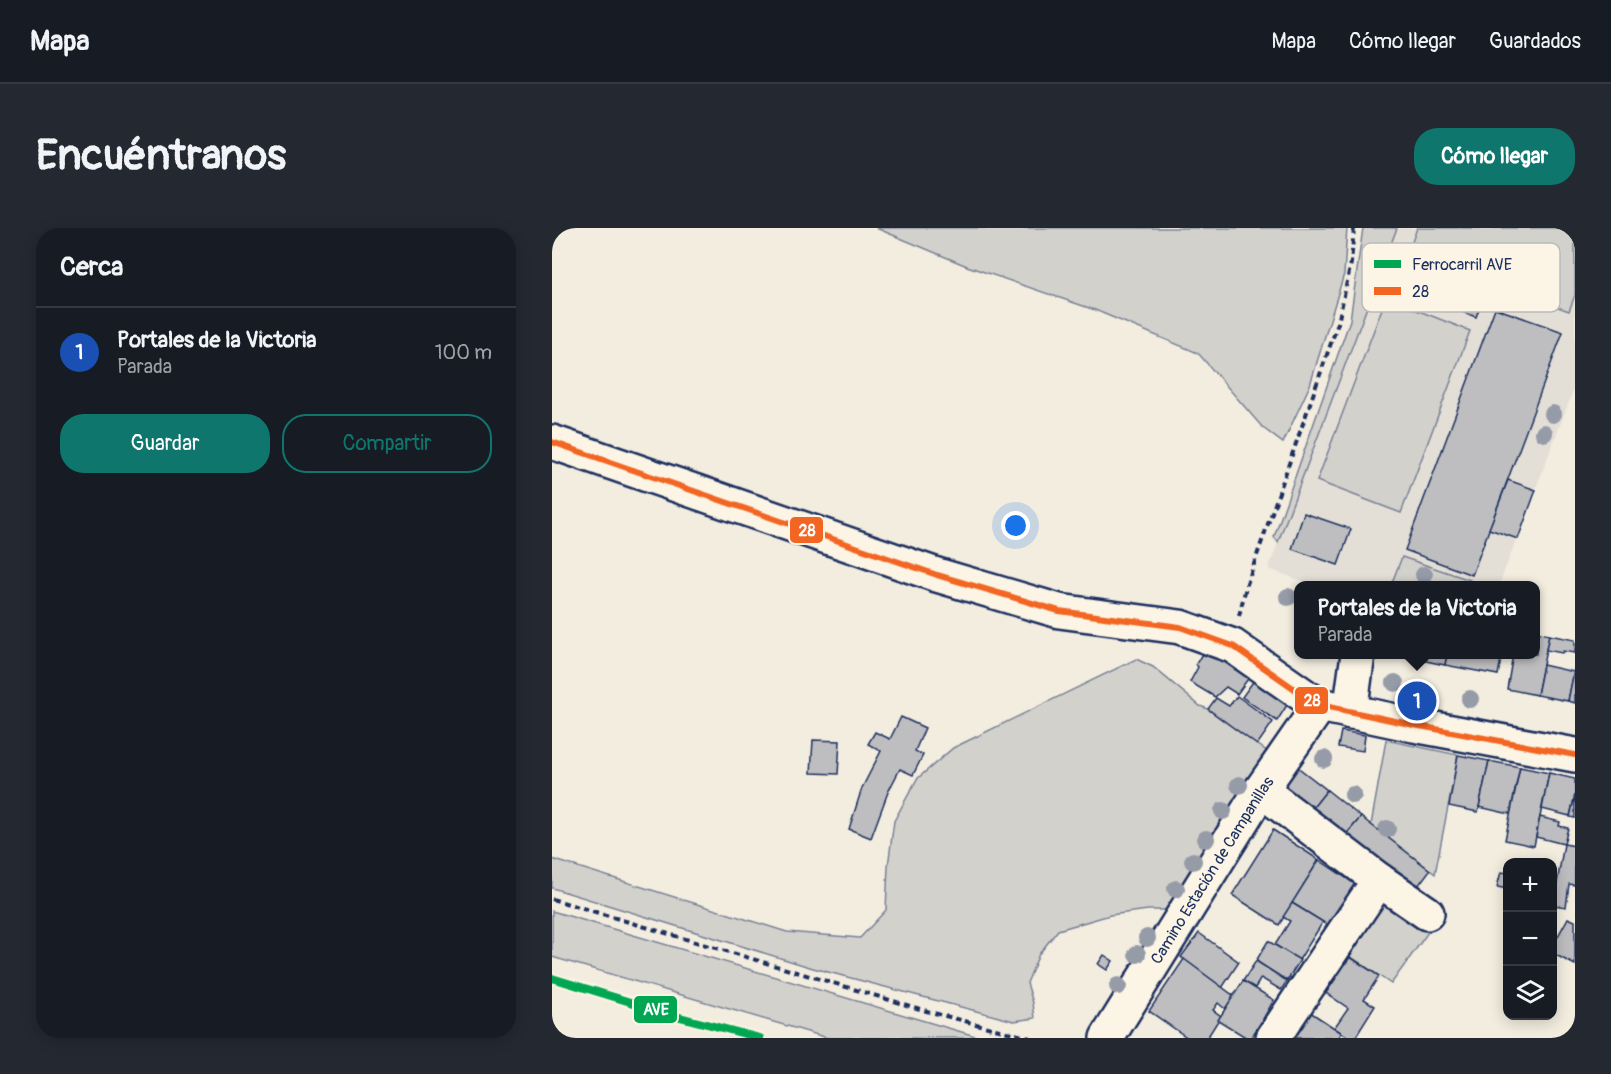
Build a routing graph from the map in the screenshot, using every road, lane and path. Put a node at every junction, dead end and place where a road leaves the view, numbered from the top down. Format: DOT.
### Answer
graph roads {
  1 [pos="1354,228"];
  2 [pos="552,442"];
  3 [pos="1233,646"];
  4 [pos="1356,659"];
  5 [pos="1335,709"];
  6 [pos="1575,756"];
  7 [pos="1261,790"];
  8 [pos="1379,880"];
  9 [pos="552,898"];
  10 [pos="1427,913"];
  11 [pos="1030,1038"];
  12 [pos="1107,1038"];
  13 [pos="1273,1038"];
  1 -- 3 [label="path"];
  2 -- 3 [label="street"];
  3 -- 5 [label="street"];
  4 -- 5 [label="street"];
  5 -- 6 [label="street"];
  5 -- 7 [label="street, Camino Estación de Campanillas"];
  7 -- 8 [label="street"];
  7 -- 12 [label="street, Camino Estación de Campanillas"];
  8 -- 10 [label="street"];
  8 -- 13 [label="street"];
  9 -- 11 [label="path"];
}
